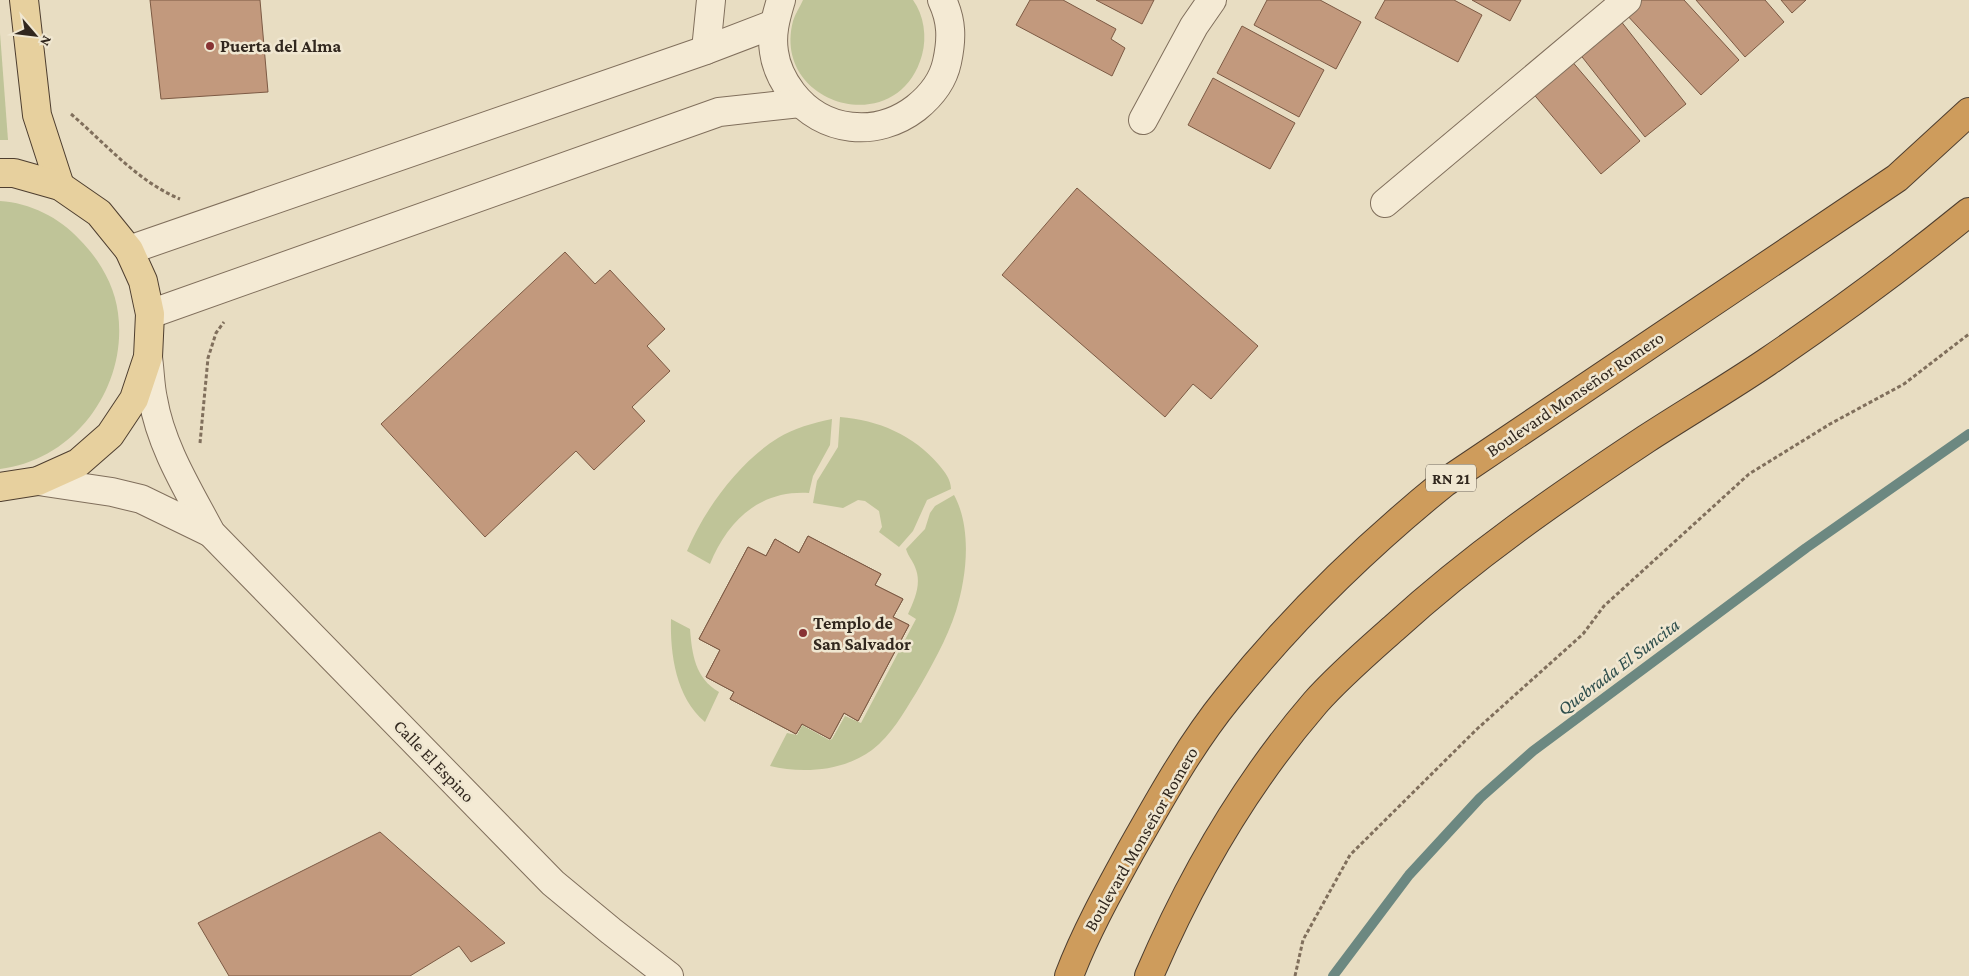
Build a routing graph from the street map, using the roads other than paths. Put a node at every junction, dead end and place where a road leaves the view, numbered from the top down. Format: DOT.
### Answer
graph roads {
  1 [pos="24,0"];
  2 [pos="711,0"];
  3 [pos="942,0"];
  4 [pos="1212,0"];
  5 [pos="1627,0"];
  6 [pos="778,12"];
  7 [pos="706,50"];
  8 [pos="800,103"];
  9 [pos="1969,112"];
  10 [pos="1143,120"];
  11 [pos="0,173"];
  12 [pos="60,186"];
  13 [pos="1385,203"];
  14 [pos="1969,212"];
  15 [pos="129,250"];
  16 [pos="150,314"];
  17 [pos="148,357"];
  18 [pos="38,481"];
  19 [pos="0,487"];
  20 [pos="211,533"];
  21 [pos="669,976"];
  22 [pos="1069,976"];
  23 [pos="1149,976"];
  1 -- 12 [label="main road"];
  2 -- 7 [label="street"];
  3 -- 8 [label="street"];
  4 -- 10 [label="street"];
  5 -- 13 [label="street"];
  6 -- 7 [label="street"];
  6 -- 8 [label="street"];
  7 -- 15 [label="street"];
  8 -- 16 [label="street"];
  9 -- 22 [label="highway, Boulevard Monseñor Romero / RN 21"];
  11 -- 12 [label="main road"];
  12 -- 15 [label="main road"];
  14 -- 23 [label="highway"];
  15 -- 16 [label="main road"];
  16 -- 17 [label="main road"];
  17 -- 18 [label="main road"];
  17 -- 20 [label="street, Calle El Espino"];
  18 -- 19 [label="main road"];
  18 -- 20 [label="street, Calle El Espino"];
  20 -- 21 [label="street, Calle El Espino"];
}
